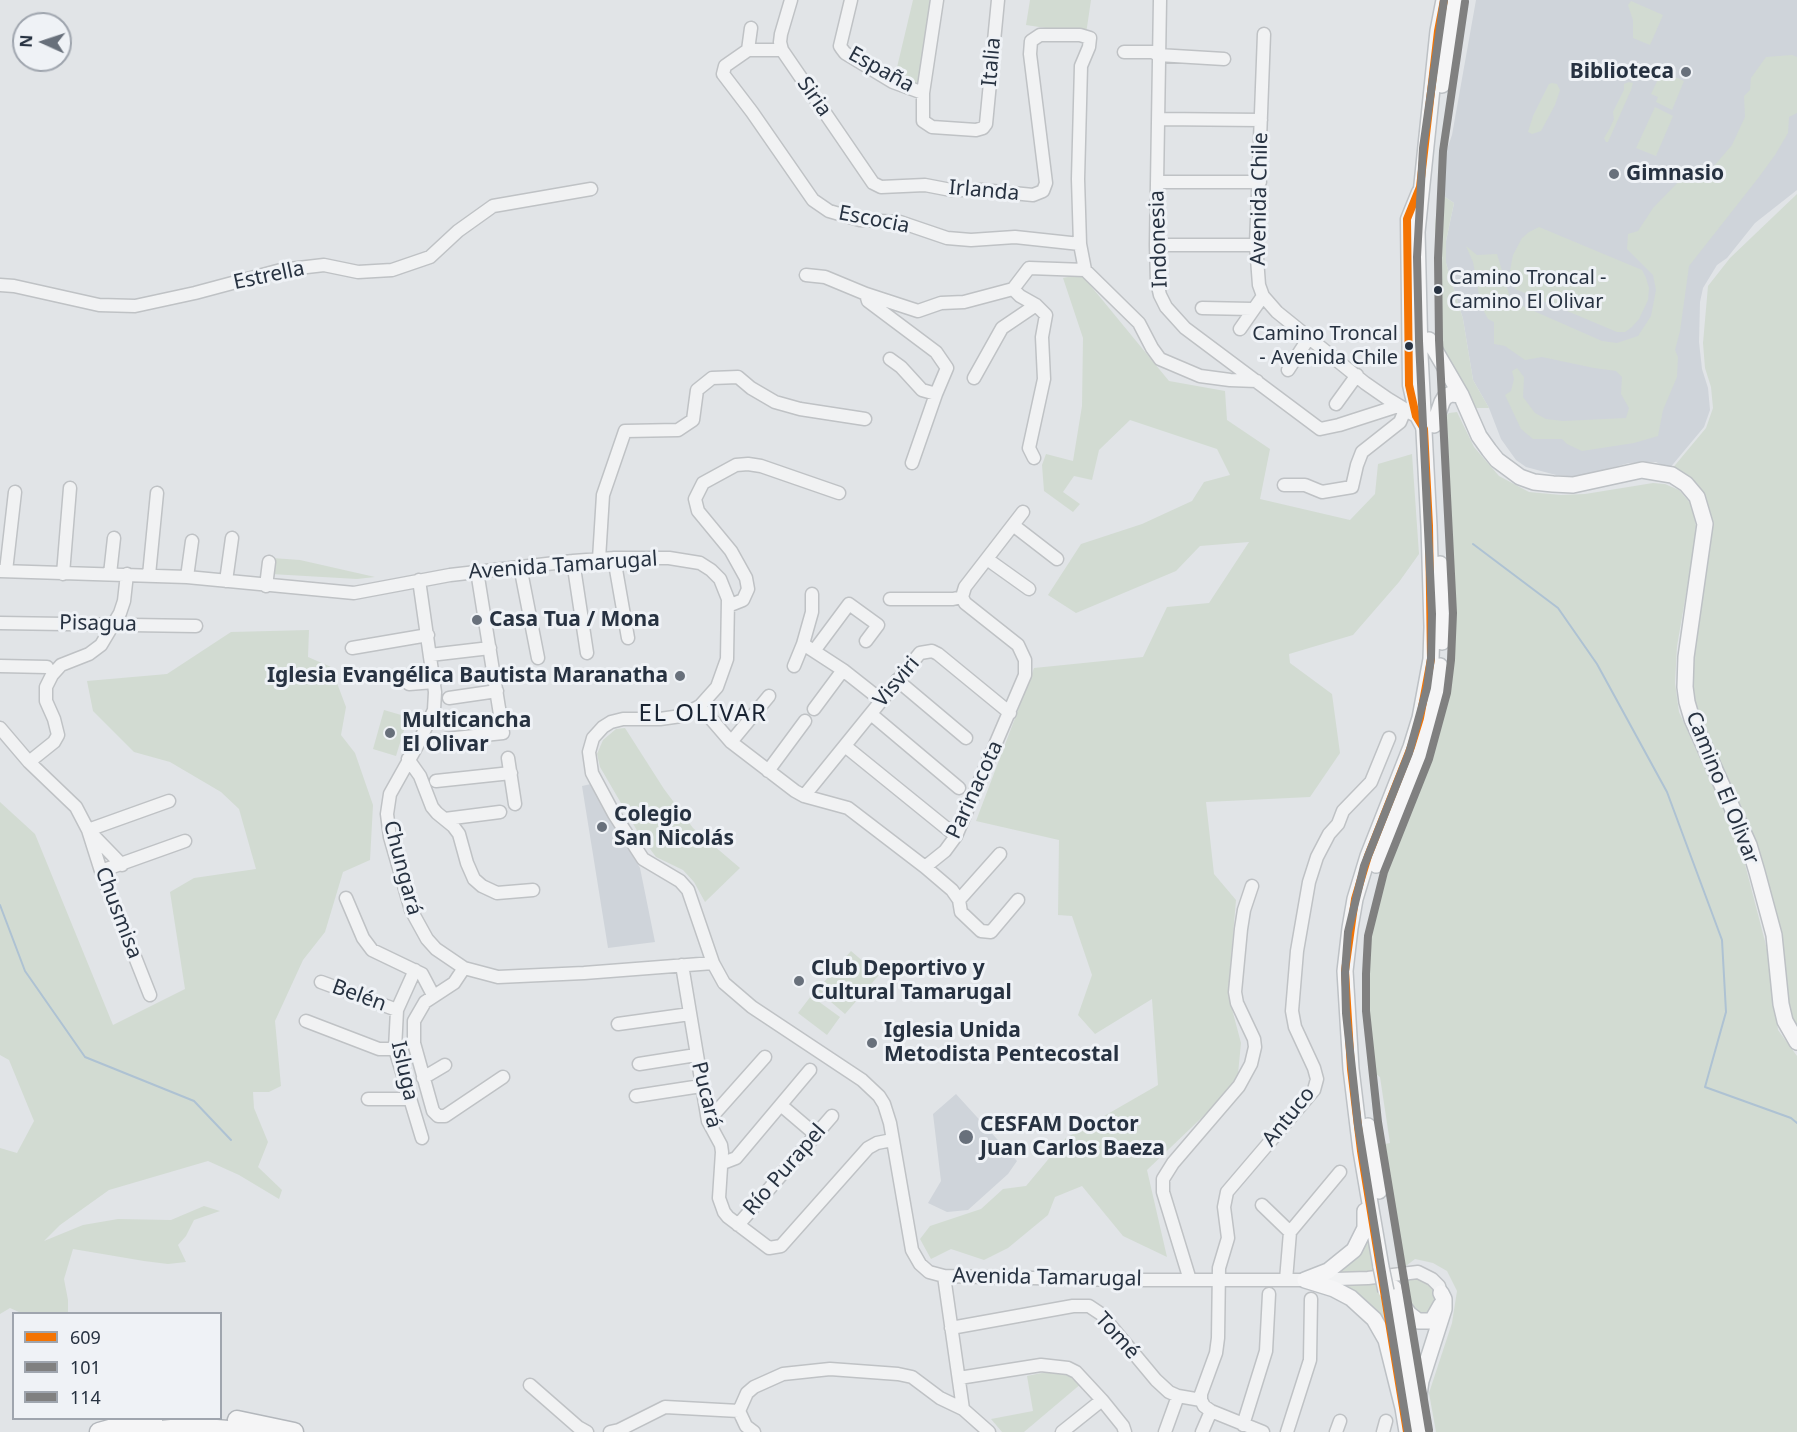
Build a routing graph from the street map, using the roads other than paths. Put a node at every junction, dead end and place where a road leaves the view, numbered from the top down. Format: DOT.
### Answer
graph roads {
  1 [pos="791,0"];
  2 [pos="852,0"];
  3 [pos="937,0"];
  4 [pos="998,0"];
  5 [pos="1160,0"];
  6 [pos="1444,0"];
  7 [pos="1455,0"];
  8 [pos="752,28"];
  9 [pos="1264,34"];
  10 [pos="748,50"];
  11 [pos="782,50"];
  12 [pos="1124,52"];
  13 [pos="1158,55"];
  14 [pos="1224,59"];
  15 [pos="923,93"];
  16 [pos="1158,118"];
  17 [pos="1261,120"];
  18 [pos="1157,182"];
  19 [pos="1260,182"];
  20 [pos="877,186"];
  21 [pos="1420,187"];
  22 [pos="591,189"];
  23 [pos="1080,244"];
  24 [pos="1156,245"];
  25 [pos="1256,245"];
  26 [pos="1085,270"];
  27 [pos="806,275"];
  28 [pos="0,285"];
  29 [pos="1013,289"];
  30 [pos="866,294"];
  31 [pos="1263,296"];
  32 [pos="1036,304"];
  33 [pos="1202,308"];
  34 [pos="1252,309"];
  35 [pos="1240,329"];
  36 [pos="1310,336"];
  37 [pos="1429,340"];
  38 [pos="890,359"];
  39 [pos="1288,370"];
  40 [pos="1357,375"];
  41 [pos="975,378"];
  42 [pos="1257,381"];
  43 [pos="1409,385"];
  44 [pos="936,394"];
  45 [pos="1461,395"];
  46 [pos="1336,404"];
  47 [pos="1415,417"];
  48 [pos="865,418"];
  49 [pos="1034,458"];
  50 [pos="912,463"];
  51 [pos="1284,485"];
  52 [pos="70,488"];
  53 [pos="15,492"];
  54 [pos="157,493"];
  55 [pos="839,493"];
  56 [pos="1023,512"];
  57 [pos="1013,525"];
  58 [pos="114,538"];
  59 [pos="232,538"];
  60 [pos="192,541"];
  61 [pos="614,558"];
  62 [pos="599,559"];
  63 [pos="987,559"];
  64 [pos="1057,559"];
  65 [pos="573,561"];
  66 [pos="269,562"];
  67 [pos="520,566"];
  68 [pos="3,571"];
  69 [pos="477,571"];
  70 [pos="63,573"];
  71 [pos="110,574"];
  72 [pos="127,574"];
  73 [pos="149,575"];
  74 [pos="188,577"];
  75 [pos="419,580"];
  76 [pos="226,582"];
  77 [pos="266,586"];
  78 [pos="1029,589"];
  79 [pos="964,592"];
  80 [pos="812,594"];
  81 [pos="890,599"];
  82 [pos="728,606"];
  83 [pos="0,623"];
  84 [pos="114,624"];
  85 [pos="196,626"];
  86 [pos="428,635"];
  87 [pos="628,638"];
  88 [pos="866,641"];
  89 [pos="352,648"];
  90 [pos="490,648"];
  91 [pos="809,648"];
  92 [pos="587,653"];
  93 [pos="430,656"];
  94 [pos="538,658"];
  95 [pos="0,666"];
  96 [pos="794,666"];
  97 [pos="47,667"];
  98 [pos="843,670"];
  99 [pos="897,680"];
  100 [pos="434,682"];
  101 [pos="409,684"];
  102 [pos="497,691"];
  103 [pos="769,696"];
  104 [pos="449,698"];
  105 [pos="881,700"];
  106 [pos="700,706"];
  107 [pos="814,709"];
  108 [pos="1010,713"];
  109 [pos="871,714"];
  110 [pos="805,721"];
  111 [pos="0,728"];
  112 [pos="966,738"];
  113 [pos="1389,738"];
  114 [pos="446,739"];
  115 [pos="731,742"];
  116 [pos="845,746"];
  117 [pos="508,758"];
  118 [pos="408,759"];
  119 [pos="29,762"];
  120 [pos="768,771"];
  121 [pos="510,773"];
  122 [pos="436,781"];
  123 [pos="959,788"];
  124 [pos="804,796"];
  125 [pos="169,801"];
  126 [pos="515,804"];
  127 [pos="500,812"];
  128 [pos="445,819"];
  129 [pos="88,830"];
  130 [pos="956,836"];
  131 [pos="185,841"];
  132 [pos="999,854"];
  133 [pos="122,865"];
  134 [pos="925,867"];
  135 [pos="101,871"];
  136 [pos="1252,886"];
  137 [pos="532,890"];
  138 [pos="346,898"];
  139 [pos="959,900"];
  140 [pos="1018,900"];
  141 [pos="713,963"];
  142 [pos="682,965"];
  143 [pos="464,968"];
  144 [pos="415,970"];
  145 [pos="321,982"];
  146 [pos="150,995"];
  147 [pos="433,995"];
  148 [pos="397,1010"];
  149 [pos="690,1014"];
  150 [pos="306,1021"];
  151 [pos="618,1024"];
  152 [pos="1797,1042"];
  153 [pos="395,1049"];
  154 [pos="696,1055"];
  155 [pos="765,1057"];
  156 [pos="639,1064"];
  157 [pos="445,1065"];
  158 [pos="810,1070"];
  159 [pos="503,1077"];
  160 [pos="423,1078"];
  161 [pos="701,1086"];
  162 [pos="636,1096"];
  163 [pos="368,1099"];
  164 [pos="410,1099"];
  165 [pos="782,1106"];
  166 [pos="832,1116"];
  167 [pos="708,1121"];
  168 [pos="816,1135"];
  169 [pos="422,1138"];
  170 [pos="892,1140"];
  171 [pos="1361,1151"];
  172 [pos="723,1163"];
  173 [pos="1340,1172"];
  174 [pos="1262,1205"];
  175 [pos="738,1225"];
  176 [pos="1290,1232"];
  177 [pos="1386,1266"];
  178 [pos="944,1276"];
  179 [pos="1190,1280"];
  180 [pos="1286,1280"];
  181 [pos="1305,1280"];
  182 [pos="1219,1281"];
  183 [pos="1392,1290"];
  184 [pos="1441,1293"];
  185 [pos="1269,1294"];
  186 [pos="1311,1299"];
  187 [pos="951,1328"];
  188 [pos="959,1378"];
  189 [pos="530,1385"];
  190 [pos="1178,1396"];
  191 [pos="1102,1400"];
  192 [pos="1201,1400"];
  193 [pos="963,1409"];
  194 [pos="739,1411"];
  195 [pos="1210,1411"];
  196 [pos="222,1418"];
  197 [pos="157,1420"];
  198 [pos="1413,1420"];
  199 [pos="1253,1429"];
  200 [pos="99,1432"];
  201 [pos="139,1432"];
  202 [pos="251,1432"];
  203 [pos="294,1432"];
  204 [pos="587,1432"];
  205 [pos="610,1432"];
  206 [pos="754,1432"];
  207 [pos="989,1432"];
  208 [pos="1062,1432"];
  209 [pos="1125,1432"];
  210 [pos="1165,1432"];
  211 [pos="1202,1432"];
  212 [pos="1287,1432"];
  213 [pos="1407,1432"];
  1 -- 11 [label="street"];
  2 -- 15 [label="street, España"];
  3 -- 15 [label="street"];
  4 -- 15 [label="street, Italia"];
  5 -- 13 [label="street, Indonesia"];
  6 -- 21 [label="main road"];
  7 -- 37 [label="main road"];
  8 -- 10 [label="street"];
  9 -- 17 [label="street, Avenida Chile"];
  10 -- 11 [label="street"];
  10 -- 23 [label="street, Escocia"];
  11 -- 20 [label="street, Siria"];
  12 -- 13 [label="street"];
  13 -- 14 [label="street"];
  13 -- 16 [label="street, Indonesia"];
  16 -- 17 [label="street"];
  16 -- 18 [label="street, Indonesia"];
  17 -- 19 [label="street, Avenida Chile"];
  18 -- 19 [label="street"];
  18 -- 24 [label="street, Indonesia"];
  19 -- 25 [label="street, Avenida Chile"];
  20 -- 23 [label="street, Irlanda"];
  21 -- 43 [label="street"];
  21 -- 47 [label="main road"];
  22 -- 28 [label="street, Estrella"];
  23 -- 26 [label="street"];
  24 -- 25 [label="street"];
  24 -- 42 [label="street, Indonesia"];
  25 -- 31 [label="street, Avenida Chile"];
  26 -- 29 [label="street"];
  26 -- 42 [label="street"];
  27 -- 30 [label="street"];
  29 -- 30 [label="street"];
  29 -- 32 [label="street"];
  30 -- 44 [label="street"];
  31 -- 34 [label="street"];
  31 -- 36 [label="street, Avenida Chile"];
  32 -- 41 [label="street"];
  32 -- 49 [label="street"];
  33 -- 34 [label="street"];
  34 -- 35 [label="street"];
  36 -- 39 [label="street"];
  36 -- 40 [label="street, Avenida Chile"];
  37 -- 45 [label="main road, Camino El Olivar"];
  37 -- 47 [label="main road"];
  38 -- 44 [label="street"];
  40 -- 46 [label="street"];
  40 -- 47 [label="street, Avenida Chile"];
  42 -- 47 [label="street, Indonesia"];
  43 -- 47 [label="street"];
  43 -- 47 [label="street"];
  44 -- 50 [label="street"];
  45 -- 47 [label="main road"];
  45 -- 152 [label="main road, Camino El Olivar"];
  47 -- 51 [label="street"];
  47 -- 171 [label="main road"];
  47 -- 177 [label="main road"];
  48 -- 62 [label="street"];
  52 -- 70 [label="street"];
  53 -- 68 [label="street"];
  54 -- 73 [label="street"];
  55 -- 82 [label="street"];
  56 -- 57 [label="street"];
  57 -- 63 [label="street"];
  57 -- 64 [label="street"];
  58 -- 71 [label="street"];
  59 -- 76 [label="street"];
  60 -- 74 [label="street"];
  61 -- 62 [label="street, Avenida Tamarugal"];
  61 -- 82 [label="street, Avenida Tamarugal"];
  61 -- 87 [label="street"];
  62 -- 65 [label="street, Avenida Tamarugal"];
  63 -- 78 [label="street"];
  63 -- 79 [label="street"];
  65 -- 67 [label="street, Avenida Tamarugal"];
  65 -- 92 [label="street"];
  66 -- 77 [label="street"];
  67 -- 69 [label="street, Avenida Tamarugal"];
  67 -- 94 [label="street"];
  68 -- 70 [label="street, Avenida Tamarugal"];
  69 -- 75 [label="street, Avenida Tamarugal"];
  69 -- 90 [label="street"];
  70 -- 71 [label="street, Avenida Tamarugal"];
  71 -- 72 [label="street, Avenida Tamarugal"];
  72 -- 73 [label="street, Avenida Tamarugal"];
  72 -- 84 [label="street"];
  73 -- 74 [label="street, Avenida Tamarugal"];
  74 -- 76 [label="street, Avenida Tamarugal"];
  75 -- 77 [label="street, Avenida Tamarugal"];
  75 -- 86 [label="street, Chungará"];
  76 -- 77 [label="street, Avenida Tamarugal"];
  79 -- 81 [label="street"];
  79 -- 108 [label="street, Parinacota"];
  80 -- 91 [label="street"];
  82 -- 106 [label="street, Avenida Tamarugal"];
  83 -- 84 [label="street, Pisagua"];
  84 -- 85 [label="street, Pisagua"];
  84 -- 119 [label="street"];
  86 -- 89 [label="street"];
  86 -- 93 [label="street, Chungará"];
  88 -- 91 [label="street"];
  90 -- 93 [label="street"];
  90 -- 102 [label="street"];
  91 -- 96 [label="street"];
  91 -- 98 [label="street"];
  93 -- 100 [label="street, Chungará"];
  95 -- 97 [label="street"];
  98 -- 105 [label="street"];
  98 -- 107 [label="street"];
  99 -- 105 [label="street, Visviri"];
  99 -- 108 [label="street, Visviri"];
  99 -- 112 [label="street"];
  100 -- 101 [label="street"];
  100 -- 118 [label="street, Chungará"];
  102 -- 104 [label="street"];
  102 -- 114 [label="street"];
  103 -- 115 [label="street"];
  105 -- 109 [label="street, Visviri"];
  106 -- 115 [label="street"];
  106 -- 141 [label="street, Avenida Tamarugal"];
  108 -- 130 [label="street, Parinacota"];
  109 -- 116 [label="street, Visviri"];
  109 -- 123 [label="street"];
  110 -- 120 [label="street"];
  111 -- 119 [label="street, Chusmisa"];
  113 -- 182 [label="street, Antuco"];
  115 -- 120 [label="street"];
  116 -- 124 [label="street, Visviri"];
  116 -- 130 [label="street"];
  117 -- 121 [label="street"];
  118 -- 128 [label="street"];
  118 -- 143 [label="street, Chungará"];
  119 -- 129 [label="street, Chusmisa"];
  120 -- 124 [label="street"];
  121 -- 122 [label="street"];
  121 -- 126 [label="street"];
  124 -- 134 [label="street"];
  125 -- 129 [label="street"];
  127 -- 128 [label="street"];
  128 -- 137 [label="street"];
  129 -- 133 [label="street, Chusmisa"];
  129 -- 135 [label="street, Chusmisa"];
  130 -- 134 [label="street, Parinacota"];
  131 -- 133 [label="street"];
  132 -- 139 [label="street"];
  133 -- 135 [label="street"];
  134 -- 139 [label="street"];
  135 -- 146 [label="street, Chusmisa"];
  136 -- 179 [label="street"];
  138 -- 144 [label="street"];
  139 -- 140 [label="street"];
  141 -- 142 [label="street, Chungará"];
  141 -- 170 [label="street, Avenida Tamarugal"];
  142 -- 143 [label="street, Chungará"];
  142 -- 149 [label="street, Pucará"];
  143 -- 147 [label="street, Isluga"];
  144 -- 147 [label="street"];
  144 -- 148 [label="street, Isluga"];
  145 -- 148 [label="street, Belén"];
  147 -- 160 [label="street, Isluga"];
  148 -- 153 [label="street, Isluga"];
  149 -- 151 [label="street"];
  149 -- 154 [label="street, Pucará"];
  150 -- 153 [label="street"];
  153 -- 164 [label="street, Isluga"];
  154 -- 156 [label="street"];
  154 -- 161 [label="street, Pucará"];
  155 -- 167 [label="street"];
  157 -- 160 [label="street"];
  158 -- 165 [label="street"];
  159 -- 160 [label="street, Isluga"];
  161 -- 162 [label="street"];
  161 -- 167 [label="street, Pucará"];
  163 -- 164 [label="street"];
  164 -- 169 [label="street, Isluga"];
  165 -- 168 [label="street"];
  165 -- 172 [label="street"];
  166 -- 168 [label="street, Río Purapel"];
  167 -- 172 [label="street, Pucará"];
  168 -- 175 [label="street, Río Purapel"];
  170 -- 175 [label="street, Pucará"];
  170 -- 178 [label="street, Avenida Tamarugal"];
  171 -- 177 [label="main road"];
  171 -- 181 [label="main road"];
  172 -- 175 [label="street, Pucará"];
  173 -- 176 [label="street"];
  174 -- 176 [label="street"];
  176 -- 180 [label="street"];
  177 -- 183 [label="main road"];
  178 -- 179 [label="street, Avenida Tamarugal"];
  178 -- 187 [label="street"];
  179 -- 182 [label="street, Avenida Tamarugal"];
  180 -- 181 [label="street, Avenida Tamarugal"];
  180 -- 182 [label="street, Avenida Tamarugal"];
  181 -- 184 [label="street, Avenida Tamarugal"];
  181 -- 198 [label="main road"];
  182 -- 192 [label="street, Antuco"];
  183 -- 184 [label="main road"];
  183 -- 198 [label="main road"];
  184 -- 198 [label="main road"];
  185 -- 199 [label="street"];
  186 -- 212 [label="street"];
  187 -- 188 [label="street"];
  187 -- 190 [label="street, Tomé"];
  188 -- 191 [label="street"];
  188 -- 193 [label="street"];
  189 -- 204 [label="street"];
  190 -- 192 [label="street, Tomé"];
  190 -- 210 [label="street"];
  191 -- 208 [label="street"];
  191 -- 209 [label="street"];
  192 -- 195 [label="street"];
  193 -- 194 [label="street"];
  193 -- 207 [label="street"];
  194 -- 205 [label="street"];
  194 -- 206 [label="street"];
  195 -- 199 [label="street"];
  195 -- 211 [label="street"];
  196 -- 203 [label="highway"];
  197 -- 200 [label="highway"];
  198 -- 213 [label="main road"];
  201 -- 202 [label="highway"];
}
